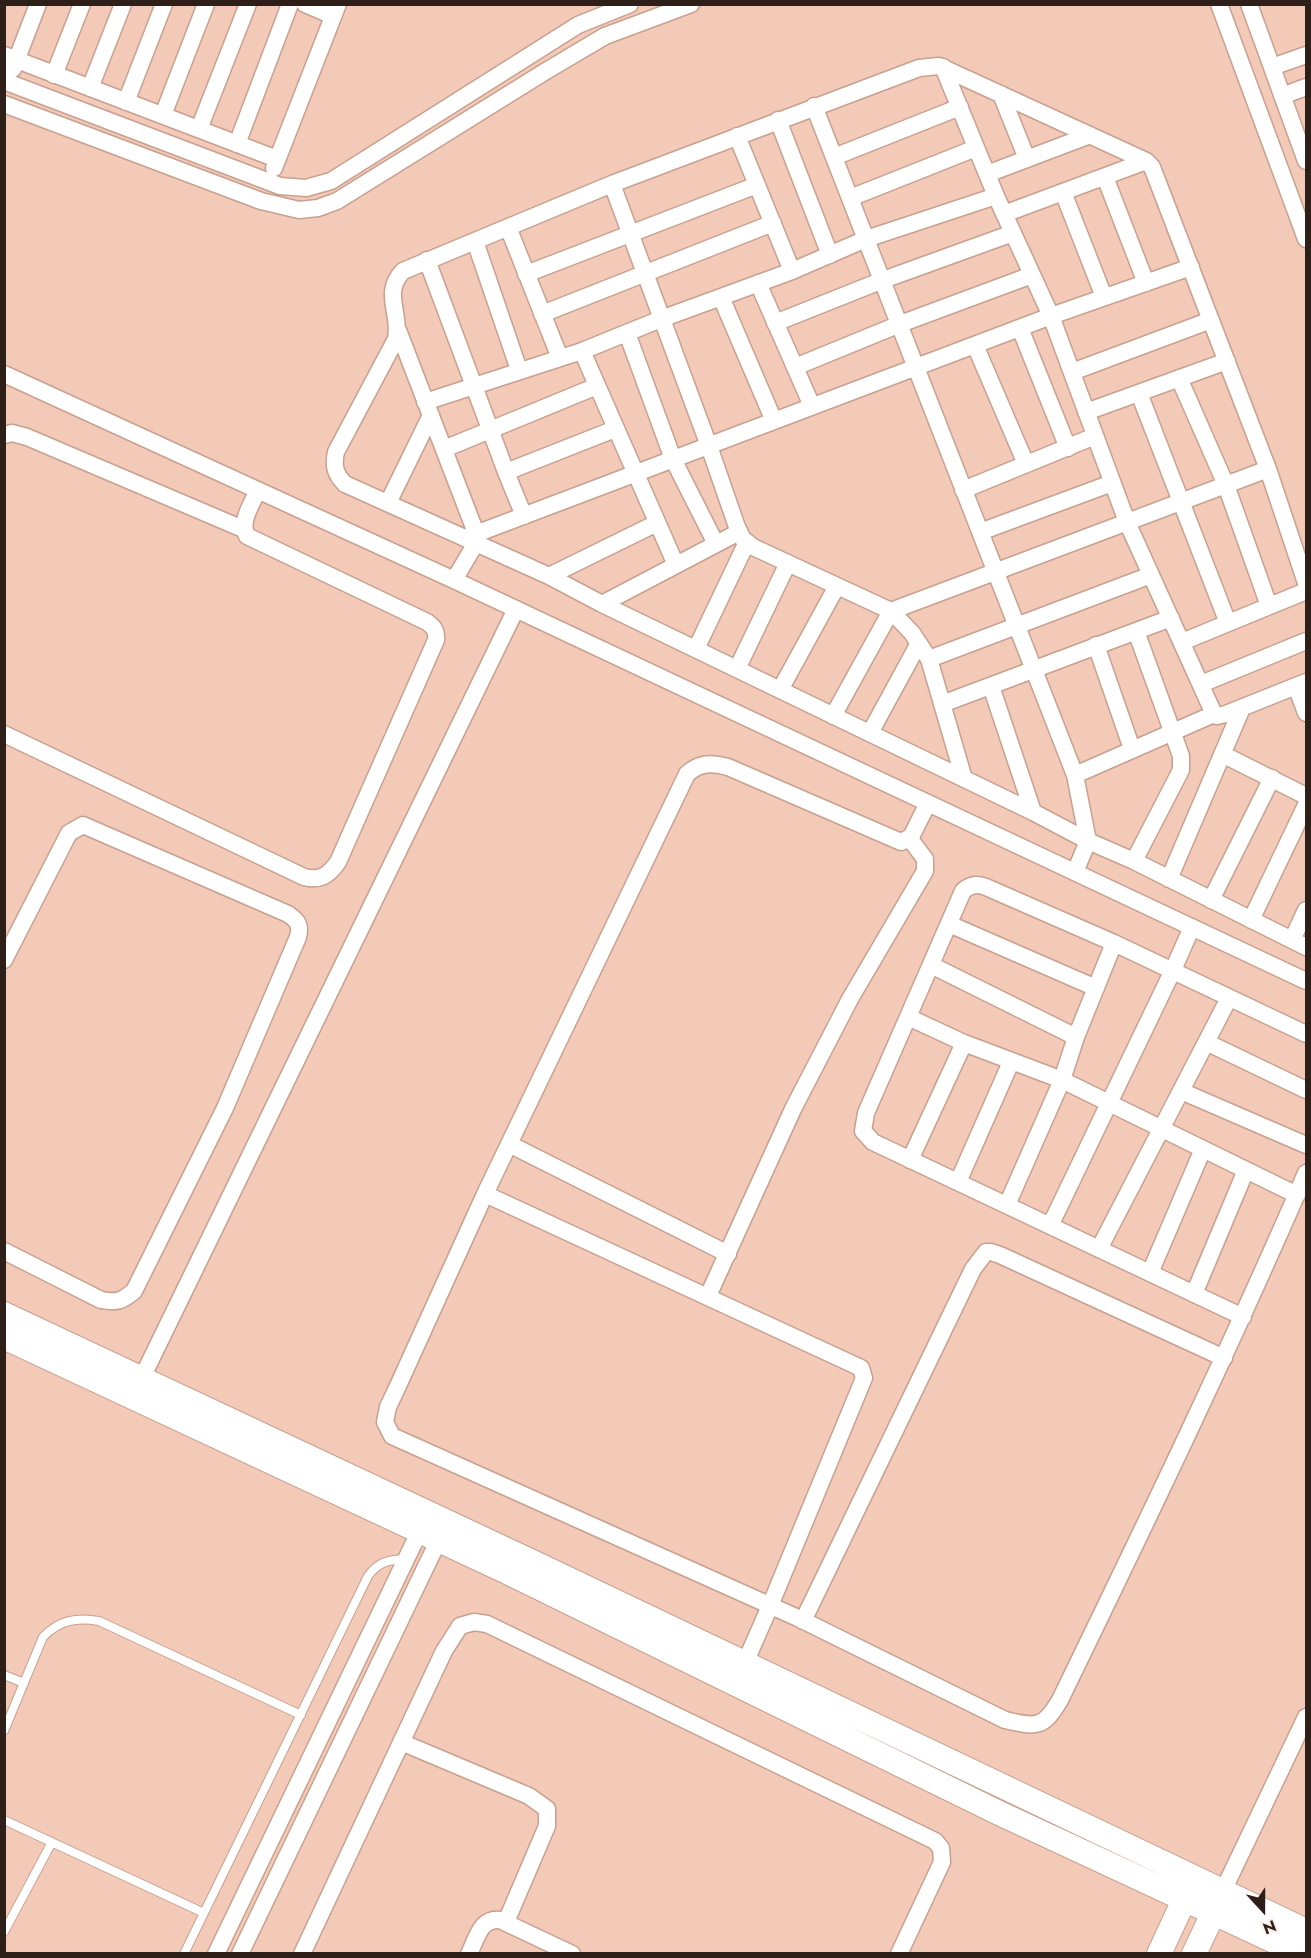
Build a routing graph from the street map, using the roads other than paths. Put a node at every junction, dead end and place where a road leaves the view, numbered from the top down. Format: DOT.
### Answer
graph roads {
  1 [pos="38,4"];
  2 [pos="82,4"];
  3 [pos="123,4"];
  4 [pos="164,4"];
  5 [pos="206,4"];
  6 [pos="248,4"];
  7 [pos="290,4"];
  8 [pos="305,4"];
  9 [pos="630,4"];
  10 [pos="691,4"];
  11 [pos="1219,4"];
  12 [pos="1249,4"];
  13 [pos="336,10"];
  14 [pos="1306,55"];
  15 [pos="10,58"];
  16 [pos="943,67"];
  17 [pos="1272,68"];
  18 [pos="54,75"];
  19 [pos="6,86"];
  20 [pos="1306,87"];
  21 [pos="90,88"];
  22 [pos="1001,94"];
  23 [pos="1282,96"];
  24 [pos="126,102"];
  25 [pos="4,104"];
  26 [pos="814,106"];
  27 [pos="960,107"];
  28 [pos="163,116"];
  29 [pos="778,120"];
  30 [pos="1300,122"];
  31 [pos="199,129"];
  32 [pos="1090,135"];
  33 [pos="737,136"];
  34 [pos="237,144"];
  35 [pos="976,148"];
  36 [pos="1305,155"];
  37 [pos="834,157"];
  38 [pos="278,159"];
  39 [pos="1027,159"];
  40 [pos="1146,161"];
  41 [pos="987,174"];
  42 [pos="1105,177"];
  43 [pos="268,182"];
  44 [pos="612,184"];
  45 [pos="757,185"];
  46 [pos="1062,192"];
  47 [pos="996,196"];
  48 [pos="850,198"];
  49 [pos="261,201"];
  50 [pos="1004,214"];
  51 [pos="773,223"];
  52 [pos="507,227"];
  53 [pos="1013,233"];
  54 [pos="630,234"];
  55 [pos="866,239"];
  56 [pos="1306,239"];
  57 [pos="475,241"];
  58 [pos="830,255"];
  59 [pos="427,260"];
  60 [pos="1191,267"];
  61 [pos="792,271"];
  62 [pos="526,274"];
  63 [pos="645,274"];
  64 [pos="1032,275"];
  65 [pos="883,280"];
  66 [pos="758,283"];
  67 [pos="1146,283"];
  68 [pos="721,297"];
  69 [pos="1104,297"];
  70 [pos="542,314"];
  71 [pos="1051,316"];
  72 [pos="661,319"];
  73 [pos="1211,320"];
  74 [pos="775,323"];
  75 [pos="900,324"];
  76 [pos="1020,328"];
  77 [pos="398,330"];
  78 [pos="627,333"];
  79 [pos="975,345"];
  80 [pos="582,351"];
  81 [pos="560,358"];
  82 [pos="1227,361"];
  83 [pos="795,367"];
  84 [pos="916,367"];
  85 [pos="519,370"];
  86 [pos="1072,372"];
  87 [pos="4,375"];
  88 [pos="1179,378"];
  89 [pos="474,385"];
  90 [pos="597,386"];
  91 [pos="1139,393"];
  92 [pos="812,406"];
  93 [pos="428,408"];
  94 [pos="1086,412"];
  95 [pos="774,421"];
  96 [pos="615,429"];
  97 [pos="490,430"];
  98 [pos="4,435"];
  99 [pos="1095,436"];
  100 [pos="709,446"];
  101 [pos="1068,448"];
  102 [pos="444,449"];
  103 [pos="673,459"];
  104 [pos="1026,464"];
  105 [pos="1268,470"];
  106 [pos="506,472"];
  107 [pos="635,473"];
  108 [pos="1112,483"];
  109 [pos="1226,485"];
  110 [pos="258,490"];
  111 [pos="963,490"];
  112 [pos="1182,501"];
  113 [pos="388,503"];
  114 [pos="524,516"];
  115 [pos="1127,522"];
  116 [pos="657,523"];
  117 [pos="243,529"];
  118 [pos="980,532"];
  119 [pos="743,537"];
  120 [pos="472,538"];
  121 [pos="716,544"];
  122 [pos="788,563"];
  123 [pos="676,565"];
  124 [pos="996,572"];
  125 [pos="1151,575"];
  126 [pos="549,576"];
  127 [pos="454,580"];
  128 [pos="1306,583"];
  129 [pos="837,586"];
  130 [pos="1306,591"];
  131 [pos="602,604"];
  132 [pos="1269,606"];
  133 [pos="516,609"];
  134 [pos="891,612"];
  135 [pos="1171,618"];
  136 [pos="1228,623"];
  137 [pos="1016,625"];
  138 [pos="1136,631"];
  139 [pos="1306,641"];
  140 [pos="1182,642"];
  141 [pos="919,643"];
  142 [pos="1096,645"];
  143 [pos="696,649"];
  144 [pos="929,659"];
  145 [pos="737,669"];
  146 [pos="1033,669"];
  147 [pos="1201,684"];
  148 [pos="1301,684"];
  149 [pos="991,686"];
  150 [pos="780,690"];
  151 [pos="942,704"];
  152 [pos="1242,708"];
  153 [pos="1306,713"];
  154 [pos="1214,714"];
  155 [pos="833,716"];
  156 [pos="1172,732"];
  157 [pos="870,733"];
  158 [pos="4,734"];
  159 [pos="1132,749"];
  160 [pos="1222,754"];
  161 [pos="1075,775"];
  162 [pos="1272,778"];
  163 [pos="964,779"];
  164 [pos="1306,796"];
  165 [pos="928,803"];
  166 [pos="1306,805"];
  167 [pos="1033,812"];
  168 [pos="910,839"];
  169 [pos="1088,841"];
  170 [pos="1134,861"];
  171 [pos="1075,872"];
  172 [pos="1169,879"];
  173 [pos="1211,900"];
  174 [pos="1306,910"];
  175 [pos="1251,920"];
  176 [pos="949,924"];
  177 [pos="1192,927"];
  178 [pos="1114,943"];
  179 [pos="1299,944"];
  180 [pos="4,960"];
  181 [pos="931,965"];
  182 [pos="1173,970"];
  183 [pos="1306,981"];
  184 [pos="1096,988"];
  185 [pos="1229,998"];
  186 [pos="908,1017"];
  187 [pos="1306,1034"];
  188 [pos="1076,1036"];
  189 [pos="1206,1042"];
  190 [pos="964,1043"];
  191 [pos="1011,1062"];
  192 [pos="1062,1080"];
  193 [pos="1306,1090"];
  194 [pos="1181,1091"];
  195 [pos="1108,1103"];
  196 [pos="1162,1129"];
  197 [pos="509,1144"];
  198 [pos="1306,1145"];
  199 [pos="1203,1149"];
  200 [pos="910,1160"];
  201 [pos="1246,1170"];
  202 [pos="1306,1173"];
  203 [pos="958,1182"];
  204 [pos="485,1194"];
  205 [pos="1297,1195"];
  206 [pos="1007,1205"];
  207 [pos="1050,1226"];
  208 [pos="1099,1249"];
  209 [pos="4,1251"];
  210 [pos="728,1254"];
  211 [pos="1150,1273"];
  212 [pos="1194,1294"];
  213 [pos="708,1296"];
  214 [pos="4,1314"];
  215 [pos="1243,1317"];
  216 [pos="4,1337"];
  217 [pos="1224,1358"];
  218 [pos="138,1388"];
  219 [pos="433,1527"];
  220 [pos="406,1559"];
  221 [pos="770,1606"];
  222 [pos="803,1621"];
  223 [pos="745,1663"];
  224 [pos="4,1675"];
  225 [pos="24,1683"];
  226 [pos="301,1715"];
  227 [pos="1306,1717"];
  228 [pos="4,1731"];
  229 [pos="401,1742"];
  230 [pos="4,1820"];
  231 [pos="52,1842"];
  232 [pos="1190,1888"];
  233 [pos="1218,1902"];
  234 [pos="204,1913"];
  235 [pos="506,1922"];
  236 [pos="1306,1931"];
  237 [pos="4,1932"];
  238 [pos="184,1953"];
  239 [pos="216,1953"];
  240 [pos="240,1953"];
  241 [pos="302,1953"];
  242 [pos="470,1953"];
  243 [pos="572,1953"];
  244 [pos="899,1953"];
  245 [pos="1159,1953"];
  246 [pos="1194,1953"];
  247 [pos="1302,1953"];
  1 -- 15 [label="street"];
  2 -- 18 [label="street"];
  3 -- 21 [label="street"];
  4 -- 24 [label="street"];
  5 -- 28 [label="street"];
  6 -- 31 [label="street"];
  7 -- 34 [label="street"];
  8 -- 13 [label="street"];
  9 -- 43 [label="street"];
  10 -- 49 [label="street"];
  11 -- 56 [label="street"];
  12 -- 17 [label="street"];
  13 -- 38 [label="street"];
  14 -- 17 [label="street"];
  15 -- 18 [label="street"];
  15 -- 19 [label="street"];
  16 -- 22 [label="street"];
  16 -- 26 [label="street"];
  16 -- 27 [label="street"];
  17 -- 23 [label="street"];
  18 -- 21 [label="street"];
  19 -- 43 [label="street"];
  20 -- 23 [label="street"];
  21 -- 24 [label="street"];
  22 -- 32 [label="street"];
  22 -- 39 [label="street"];
  23 -- 30 [label="street"];
  24 -- 28 [label="street"];
  25 -- 49 [label="street"];
  26 -- 29 [label="street"];
  26 -- 37 [label="street"];
  27 -- 35 [label="street"];
  27 -- 37 [label="street"];
  28 -- 31 [label="street"];
  29 -- 33 [label="street"];
  29 -- 58 [label="street"];
  30 -- 36 [label="street"];
  31 -- 34 [label="street"];
  32 -- 39 [label="street"];
  32 -- 40 [label="street"];
  33 -- 44 [label="street"];
  33 -- 45 [label="street"];
  34 -- 38 [label="street"];
  35 -- 41 [label="street"];
  35 -- 48 [label="street"];
  37 -- 48 [label="street"];
  38 -- 43 [label="street"];
  39 -- 41 [label="street"];
  40 -- 42 [label="street"];
  40 -- 60 [label="street"];
  41 -- 47 [label="street"];
  42 -- 46 [label="street"];
  42 -- 67 [label="street"];
  43 -- 49 [label="street"];
  44 -- 52 [label="street"];
  44 -- 54 [label="street"];
  45 -- 51 [label="street"];
  45 -- 54 [label="street"];
  46 -- 50 [label="street"];
  46 -- 69 [label="street"];
  47 -- 50 [label="street"];
  47 -- 55 [label="street"];
  48 -- 55 [label="street"];
  50 -- 53 [label="street"];
  51 -- 61 [label="street"];
  51 -- 63 [label="street"];
  52 -- 57 [label="street"];
  52 -- 62 [label="street"];
  53 -- 64 [label="street"];
  53 -- 65 [label="street"];
  54 -- 62 [label="street"];
  54 -- 63 [label="street"];
  55 -- 58 [label="street"];
  55 -- 65 [label="street"];
  57 -- 59 [label="street"];
  57 -- 85 [label="street"];
  58 -- 61 [label="street"];
  59 -- 77 [label="street"];
  59 -- 89 [label="street"];
  60 -- 67 [label="street"];
  60 -- 73 [label="street"];
  61 -- 66 [label="street"];
  62 -- 70 [label="street"];
  63 -- 70 [label="street"];
  63 -- 72 [label="street"];
  64 -- 71 [label="street"];
  64 -- 75 [label="street"];
  65 -- 74 [label="street"];
  65 -- 75 [label="street"];
  66 -- 68 [label="street"];
  66 -- 74 [label="street"];
  67 -- 69 [label="street"];
  68 -- 72 [label="street"];
  68 -- 95 [label="street"];
  69 -- 71 [label="street"];
  70 -- 81 [label="street"];
  71 -- 76 [label="street"];
  71 -- 86 [label="street"];
  72 -- 78 [label="street"];
  72 -- 100 [label="street"];
  73 -- 82 [label="street"];
  73 -- 86 [label="street"];
  74 -- 83 [label="street"];
  75 -- 83 [label="street"];
  75 -- 84 [label="street"];
  76 -- 79 [label="street"];
  76 -- 101 [label="street"];
  77 -- 93 [label="street"];
  77 -- 113 [label="street"];
  78 -- 80 [label="street"];
  78 -- 103 [label="street"];
  79 -- 84 [label="street"];
  79 -- 104 [label="street"];
  80 -- 81 [label="street"];
  80 -- 90 [label="street"];
  81 -- 85 [label="street"];
  82 -- 88 [label="street"];
  82 -- 105 [label="street"];
  83 -- 92 [label="street"];
  84 -- 92 [label="street"];
  84 -- 111 [label="street"];
  85 -- 89 [label="street"];
  86 -- 94 [label="street"];
  87 -- 110 [label="street"];
  88 -- 91 [label="street"];
  88 -- 109 [label="street"];
  89 -- 93 [label="street"];
  89 -- 97 [label="street"];
  90 -- 96 [label="street"];
  90 -- 97 [label="street"];
  91 -- 94 [label="street"];
  91 -- 112 [label="street"];
  92 -- 95 [label="street"];
  93 -- 102 [label="street"];
  93 -- 113 [label="street"];
  94 -- 99 [label="street"];
  95 -- 100 [label="street"];
  96 -- 106 [label="street"];
  96 -- 107 [label="street"];
  97 -- 102 [label="street"];
  97 -- 106 [label="street"];
  98 -- 117 [label="street"];
  99 -- 101 [label="street"];
  99 -- 108 [label="street"];
  100 -- 103 [label="street"];
  100 -- 119 [label="street"];
  101 -- 104 [label="street"];
  102 -- 120 [label="street"];
  103 -- 107 [label="street"];
  103 -- 121 [label="street"];
  104 -- 111 [label="street"];
  105 -- 109 [label="street"];
  105 -- 128 [label="street"];
  106 -- 114 [label="street"];
  107 -- 114 [label="street"];
  107 -- 116 [label="street"];
  108 -- 115 [label="street"];
  108 -- 118 [label="street"];
  109 -- 112 [label="street"];
  109 -- 132 [label="street"];
  110 -- 117 [label="street"];
  110 -- 127 [label="street"];
  111 -- 118 [label="street"];
  112 -- 115 [label="street"];
  112 -- 136 [label="street"];
  113 -- 120 [label="street"];
  114 -- 120 [label="street"];
  115 -- 124 [label="street"];
  115 -- 125 [label="street"];
  116 -- 123 [label="street"];
  116 -- 126 [label="street"];
  117 -- 158 [label="street"];
  118 -- 124 [label="street"];
  119 -- 121 [label="street"];
  119 -- 122 [label="street"];
  119 -- 143 [label="street"];
  120 -- 126 [label="street"];
  120 -- 127 [label="street"];
  121 -- 123 [label="street"];
  122 -- 129 [label="street"];
  122 -- 145 [label="street"];
  123 -- 131 [label="street"];
  124 -- 134 [label="street"];
  124 -- 137 [label="street"];
  125 -- 135 [label="street"];
  125 -- 137 [label="street"];
  126 -- 131 [label="street"];
  127 -- 133 [label="street"];
  129 -- 134 [label="street"];
  129 -- 150 [label="street"];
  130 -- 132 [label="street"];
  131 -- 143 [label="street"];
  132 -- 136 [label="street"];
  133 -- 165 [label="street"];
  133 -- 218 [label="street"];
  134 -- 141 [label="street"];
  134 -- 155 [label="street"];
  135 -- 138 [label="street"];
  135 -- 140 [label="street"];
  136 -- 140 [label="street"];
  137 -- 144 [label="street"];
  137 -- 146 [label="street"];
  138 -- 142 [label="street"];
  138 -- 156 [label="street"];
  139 -- 147 [label="street"];
  140 -- 147 [label="street"];
  141 -- 144 [label="street"];
  141 -- 157 [label="street"];
  142 -- 146 [label="street"];
  142 -- 159 [label="street"];
  143 -- 145 [label="street"];
  144 -- 151 [label="street"];
  145 -- 150 [label="street"];
  146 -- 149 [label="street"];
  146 -- 161 [label="street"];
  147 -- 154 [label="street"];
  148 -- 152 [label="street"];
  148 -- 153 [label="street"];
  149 -- 151 [label="street"];
  149 -- 167 [label="street"];
  150 -- 155 [label="street"];
  151 -- 163 [label="street"];
  152 -- 154 [label="street"];
  152 -- 160 [label="street"];
  154 -- 156 [label="street"];
  155 -- 157 [label="street"];
  156 -- 159 [label="street"];
  156 -- 170 [label="street"];
  157 -- 163 [label="street"];
  159 -- 161 [label="street"];
  160 -- 162 [label="street"];
  160 -- 172 [label="street"];
  161 -- 169 [label="street"];
  162 -- 164 [label="street"];
  162 -- 173 [label="street"];
  163 -- 167 [label="street"];
  165 -- 168 [label="street"];
  165 -- 171 [label="street"];
  166 -- 175 [label="street"];
  167 -- 169 [label="street"];
  168 -- 197 [label="street"];
  168 -- 210 [label="street"];
  169 -- 170 [label="street"];
  169 -- 171 [label="street"];
  170 -- 172 [label="street"];
  171 -- 177 [label="street"];
  172 -- 173 [label="street"];
  173 -- 175 [label="street"];
  174 -- 179 [label="street"];
  175 -- 179 [label="street"];
  176 -- 178 [label="street"];
  176 -- 181 [label="street"];
  176 -- 184 [label="street"];
  177 -- 182 [label="street"];
  177 -- 183 [label="street"];
  178 -- 182 [label="street"];
  178 -- 184 [label="street"];
  180 -- 209 [label="street"];
  181 -- 186 [label="street"];
  181 -- 188 [label="street"];
  182 -- 185 [label="street"];
  182 -- 195 [label="street"];
  184 -- 188 [label="street"];
  185 -- 187 [label="street"];
  185 -- 189 [label="street"];
  186 -- 190 [label="street"];
  186 -- 200 [label="street"];
  188 -- 192 [label="street"];
  189 -- 193 [label="street"];
  189 -- 194 [label="street"];
  190 -- 191 [label="street"];
  190 -- 200 [label="street"];
  191 -- 192 [label="street"];
  191 -- 203 [label="street"];
  192 -- 195 [label="street"];
  192 -- 206 [label="street"];
  194 -- 196 [label="street"];
  194 -- 198 [label="street"];
  195 -- 196 [label="street"];
  195 -- 207 [label="street"];
  196 -- 199 [label="street"];
  196 -- 208 [label="street"];
  197 -- 204 [label="street"];
  197 -- 210 [label="street"];
  199 -- 201 [label="street"];
  199 -- 211 [label="street"];
  200 -- 203 [label="street"];
  201 -- 205 [label="street"];
  201 -- 212 [label="street"];
  202 -- 205 [label="street"];
  203 -- 206 [label="street"];
  204 -- 213 [label="street"];
  204 -- 221 [label="street"];
  205 -- 215 [label="street"];
  206 -- 207 [label="street"];
  207 -- 208 [label="street"];
  208 -- 211 [label="street"];
  210 -- 213 [label="street"];
  211 -- 212 [label="street"];
  212 -- 215 [label="street"];
  213 -- 221 [label="street"];
  214 -- 218 [label="street"];
  215 -- 217 [label="street"];
  216 -- 218 [label="street"];
  217 -- 222 [label="street"];
  217 -- 222 [label="street"];
  218 -- 219 [label="street"];
  219 -- 220 [label="street"];
  219 -- 223 [label="street"];
  219 -- 232 [label="street"];
  219 -- 240 [label="street"];
  220 -- 226 [label="lane"];
  220 -- 239 [label="street"];
  221 -- 222 [label="street"];
  221 -- 223 [label="street"];
  223 -- 232 [label="street"];
  224 -- 225 [label="lane"];
  225 -- 226 [label="lane"];
  225 -- 228 [label="lane"];
  226 -- 234 [label="lane"];
  227 -- 233 [label="street"];
  229 -- 235 [label="street"];
  229 -- 241 [label="street"];
  229 -- 244 [label="street"];
  230 -- 231 [label="lane"];
  231 -- 234 [label="lane"];
  231 -- 237 [label="lane"];
  232 -- 233 [label="street"];
  232 -- 245 [label="street"];
  233 -- 236 [label="street"];
  233 -- 246 [label="street"];
  233 -- 247 [label="street"];
  234 -- 238 [label="lane"];
  235 -- 242 [label="street"];
  235 -- 243 [label="street"];
}
